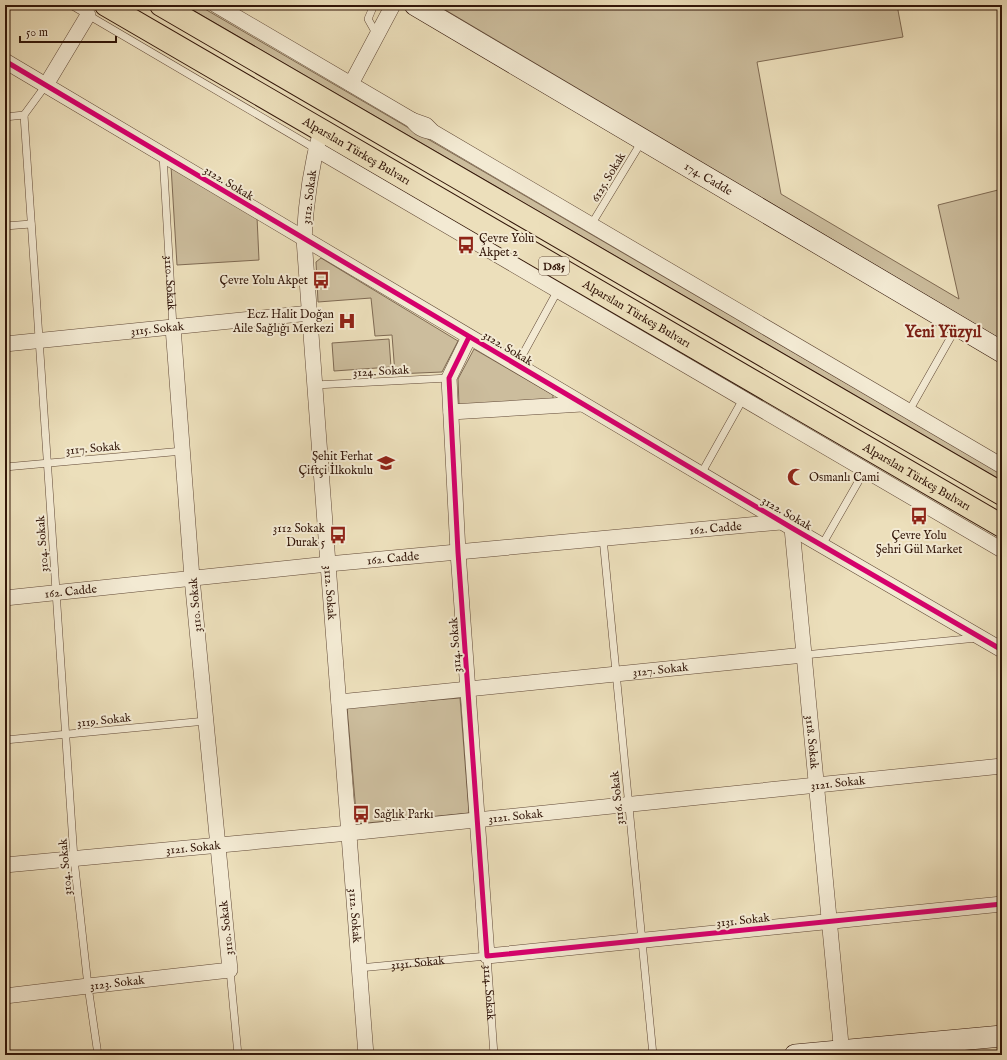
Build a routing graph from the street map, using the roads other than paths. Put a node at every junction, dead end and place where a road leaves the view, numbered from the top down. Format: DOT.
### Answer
graph roads {
  1 [pos="71,5"];
  2 [pos="161,5"];
  3 [pos="216,5"];
  4 [pos="374,5"];
  5 [pos="393,5"];
  6 [pos="414,5"];
  7 [pos="97,10"];
  8 [pos="377,35"];
  9 [pos="5,61"];
  10 [pos="351,84"];
  11 [pos="46,85"];
  12 [pos="24,115"];
  13 [pos="5,117"];
  14 [pos="319,140"];
  15 [pos="643,140"];
  16 [pos="163,155"];
  17 [pos="31,224"];
  18 [pos="591,225"];
  19 [pos="5,226"];
  20 [pos="304,239"];
  21 [pos="558,290"];
  22 [pos="310,314"];
  23 [pos="958,326"];
  24 [pos="173,327"];
  25 [pos="469,337"];
  26 [pos="39,340"];
  27 [pos="5,344"];
  28 [pos="1002,352"];
  29 [pos="517,365"];
  30 [pos="449,378"];
  31 [pos="315,385"];
  32 [pos="743,398"];
  33 [pos="582,404"];
  34 [pos="909,411"];
  35 [pos="450,412"];
  36 [pos="183,451"];
  37 [pos="47,464"];
  38 [pos="1002,466"];
  39 [pos="5,468"];
  40 [pos="865,470"];
  41 [pos="701,474"];
  42 [pos="1002,494"];
  43 [pos="787,525"];
  44 [pos="1002,526"];
  45 [pos="603,538"];
  46 [pos="822,546"];
  47 [pos="1002,550"];
  48 [pos="458,552"];
  49 [pos="328,564"];
  50 [pos="192,578"];
  51 [pos="56,593"];
  52 [pos="5,598"];
  53 [pos="981,638"];
  54 [pos="1002,650"];
  55 [pos="804,655"];
  56 [pos="616,674"];
  57 [pos="468,689"];
  58 [pos="339,702"];
  59 [pos="206,721"];
  60 [pos="66,734"];
  61 [pos="5,740"];
  62 [pos="1002,766"];
  63 [pos="816,785"];
  64 [pos="629,804"];
  65 [pos="477,820"];
  66 [pos="349,833"];
  67 [pos="218,846"];
  68 [pos="74,859"];
  69 [pos="5,865"];
  70 [pos="1002,904"];
  71 [pos="830,921"];
  72 [pos="642,940"];
  73 [pos="487,956"];
  74 [pos="359,968"];
  75 [pos="230,970"];
  76 [pos="88,986"];
  77 [pos="5,996"];
  78 [pos="1002,1036"];
  79 [pos="842,1053"];
  80 [pos="98,1055"];
  81 [pos="238,1055"];
  82 [pos="366,1055"];
  83 [pos="494,1055"];
  84 [pos="654,1055"];
  85 [pos="795,1055"];
  1 -- 7 [label="lane"];
  2 -- 42 [label="highway, D685"];
  3 -- 10 [label="street"];
  4 -- 8 [label="lane"];
  5 -- 8 [label="street"];
  6 -- 15 [label="street, 174. Cadde"];
  7 -- 11 [label="street"];
  7 -- 14 [label="highway, Alparslan Türkeş Bulvarı / D685"];
  8 -- 10 [label="street"];
  9 -- 11 [label="street, 3122. Sokak"];
  10 -- 18 [label="street"];
  11 -- 12 [label="lane"];
  11 -- 16 [label="street, 3122. Sokak"];
  12 -- 13 [label="lane"];
  12 -- 17 [label="lane, 3104. Sokak"];
  14 -- 20 [label="street, 3112. Sokak"];
  14 -- 21 [label="street"];
  14 -- 44 [label="highway, Alparslan Türkeş Bulvarı / D685"];
  15 -- 18 [label="lane, 6125. Sokak"];
  15 -- 23 [label="street, 174. Cadde"];
  16 -- 20 [label="street, 3122. Sokak"];
  16 -- 24 [label="lane, 3110. Sokak"];
  17 -- 19 [label="lane"];
  17 -- 26 [label="lane, 3104. Sokak"];
  18 -- 34 [label="street"];
  20 -- 22 [label="street, 3112. Sokak"];
  20 -- 25 [label="street, 3122. Sokak"];
  21 -- 29 [label="lane"];
  21 -- 32 [label="street"];
  22 -- 24 [label="street, 3115. Sokak"];
  22 -- 31 [label="street, 3112. Sokak"];
  23 -- 28 [label="street, 174. Cadde"];
  23 -- 34 [label="lane"];
  24 -- 26 [label="street, 3115. Sokak"];
  24 -- 36 [label="street, 3110. Sokak"];
  25 -- 29 [label="street, 3122. Sokak"];
  25 -- 30 [label="street, 3114. Sokak"];
  26 -- 27 [label="street, 3115. Sokak"];
  26 -- 37 [label="lane, 3104. Sokak"];
  29 -- 33 [label="street, 3122. Sokak"];
  30 -- 31 [label="lane, 3124. Sokak"];
  30 -- 35 [label="street, 3114. Sokak"];
  31 -- 49 [label="street, 3112. Sokak"];
  32 -- 40 [label="street"];
  32 -- 41 [label="lane"];
  33 -- 35 [label="street"];
  33 -- 41 [label="street, 3122. Sokak"];
  34 -- 38 [label="street"];
  35 -- 48 [label="street, 3114. Sokak"];
  36 -- 37 [label="lane, 3117. Sokak"];
  36 -- 50 [label="street, 3110. Sokak"];
  37 -- 39 [label="lane, 3117. Sokak"];
  37 -- 51 [label="lane, 3104. Sokak"];
  40 -- 46 [label="lane"];
  40 -- 47 [label="street"];
  41 -- 43 [label="street, 3122. Sokak"];
  43 -- 45 [label="street, 162. Cadde"];
  43 -- 46 [label="street, 3122. Sokak"];
  43 -- 55 [label="street, 3118. Sokak"];
  45 -- 48 [label="street, 162. Cadde"];
  45 -- 56 [label="lane, 3116. Sokak"];
  46 -- 53 [label="street, 3122. Sokak"];
  48 -- 49 [label="street, 162. Cadde"];
  48 -- 57 [label="street, 3114. Sokak"];
  49 -- 50 [label="street, 162. Cadde"];
  49 -- 58 [label="street, 3112. Sokak"];
  50 -- 51 [label="street, 162. Cadde"];
  50 -- 59 [label="street, 3110. Sokak"];
  51 -- 52 [label="street, 162. Cadde"];
  51 -- 60 [label="lane, 3104. Sokak"];
  53 -- 54 [label="street, 3122. Sokak"];
  53 -- 55 [label="lane, 3127. Sokak"];
  55 -- 56 [label="street, 3127. Sokak"];
  55 -- 63 [label="street, 3118. Sokak"];
  56 -- 57 [label="street, 3127. Sokak"];
  56 -- 64 [label="lane, 3116. Sokak"];
  57 -- 58 [label="street, 3127. Sokak"];
  57 -- 65 [label="street, 3114. Sokak"];
  58 -- 66 [label="street, 3112. Sokak"];
  59 -- 60 [label="lane, 3119. Sokak"];
  59 -- 67 [label="street, 3110. Sokak"];
  60 -- 61 [label="lane, 3119. Sokak"];
  60 -- 68 [label="lane, 3104. Sokak"];
  62 -- 63 [label="street, 3121. Sokak"];
  63 -- 64 [label="street, 3121. Sokak"];
  63 -- 71 [label="street, 3118. Sokak"];
  64 -- 65 [label="street, 3121. Sokak"];
  64 -- 72 [label="lane, 3116. Sokak"];
  65 -- 66 [label="street, 3121. Sokak"];
  65 -- 73 [label="street, 3114. Sokak"];
  66 -- 67 [label="street, 3121. Sokak"];
  66 -- 74 [label="street, 3112. Sokak"];
  67 -- 68 [label="street, 3121. Sokak"];
  67 -- 75 [label="street, 3110. Sokak"];
  68 -- 69 [label="street, 3121. Sokak"];
  68 -- 76 [label="lane, 3104. Sokak"];
  70 -- 71 [label="street, 3131. Sokak"];
  71 -- 72 [label="street, 3131. Sokak"];
  71 -- 79 [label="street, 3118. Sokak"];
  72 -- 73 [label="street, 3131. Sokak"];
  72 -- 84 [label="lane, 3116. Sokak"];
  73 -- 74 [label="lane, 3131. Sokak"];
  73 -- 83 [label="lane, 3114. Sokak"];
  74 -- 82 [label="street, 3112. Sokak"];
  75 -- 76 [label="street, 3123. Sokak"];
  75 -- 81 [label="lane, 3110. Sokak"];
  76 -- 77 [label="street, 3123. Sokak"];
  76 -- 80 [label="lane, 3104. Sokak"];
  78 -- 79 [label="street"];
  79 -- 85 [label="street"];
}
